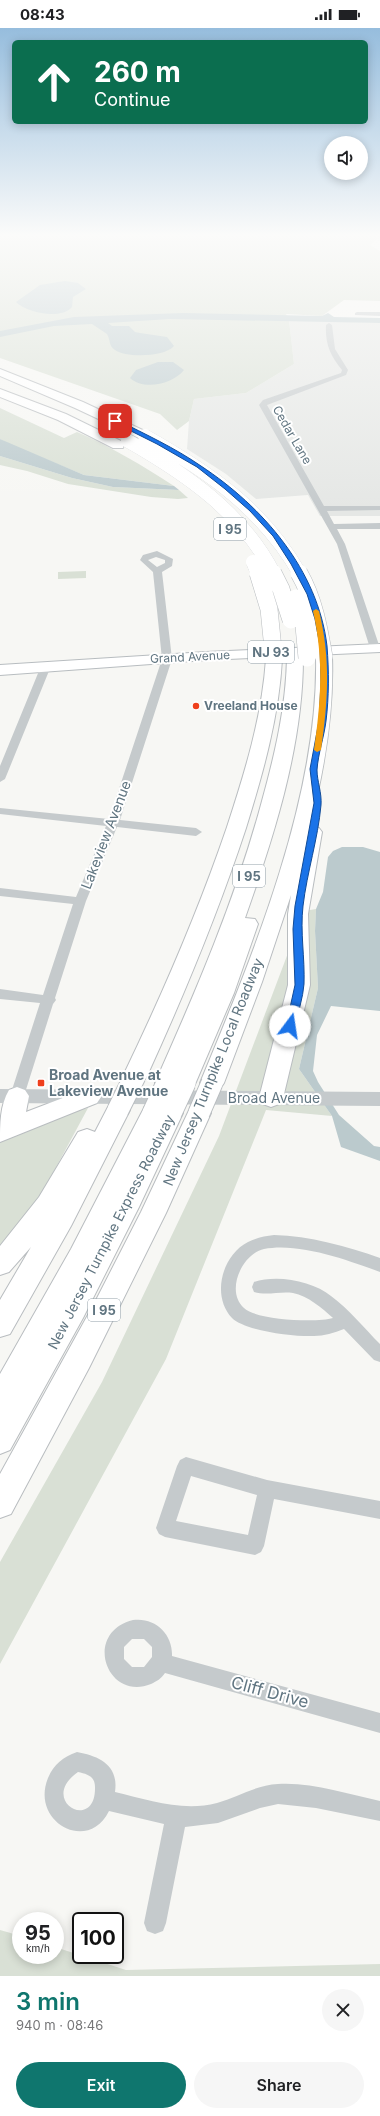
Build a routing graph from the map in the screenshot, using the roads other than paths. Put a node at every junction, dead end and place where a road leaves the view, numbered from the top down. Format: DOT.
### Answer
graph roads {
  1 [pos="329,326"];
  2 [pos="0,372"];
  3 [pos="0,380"];
  4 [pos="0,386"];
  5 [pos="0,393"];
  6 [pos="132,440"];
  7 [pos="380,508"];
  8 [pos="323,512"];
  9 [pos="380,526"];
  10 [pos="331,527"];
  11 [pos="157,571"];
  12 [pos="377,648"];
  13 [pos="300,658"];
  14 [pos="167,659"];
  15 [pos="46,666"];
  16 [pos="0,670"];
  17 [pos="314,769"];
  18 [pos="0,779"];
  19 [pos="0,811"];
  20 [pos="113,823"];
  21 [pos="196,832"];
  22 [pos="0,892"];
  23 [pos="80,901"];
  24 [pos="0,994"];
  25 [pos="50,1000"];
  26 [pos="8,1096"];
  27 [pos="89,1097"];
  28 [pos="123,1097"];
  29 [pos="271,1098"];
  30 [pos="380,1099"];
  31 [pos="162,1113"];
  32 [pos="6,1130"];
  33 [pos="0,1264"];
  34 [pos="380,1265"];
  35 [pos="260,1287"];
  36 [pos="346,1320"];
  37 [pos="0,1325"];
  38 [pos="380,1355"];
  39 [pos="0,1401"];
  40 [pos="0,1440"];
  41 [pos="267,1489"];
  42 [pos="0,1503"];
  43 [pos="380,1510"];
  44 [pos="160,1662"];
  45 [pos="380,1723"];
  46 [pos="105,1800"];
  47 [pos="380,1811"];
  48 [pos="176,1817"];
  49 [pos="155,1922"];
  1 -- 8 [label="street, Cedar Lane"];
  2 -- 6 [label="highway, New Jersey Turnpike Local Roadway / I 95"];
  3 -- 6 [label="highway, New Jersey Turnpike Express Roadway / I 95"];
  4 -- 6 [label="highway, New Jersey Turnpike Express Roadway / I 95"];
  5 -- 6 [label="highway, New Jersey Turnpike Local Roadway / I 95"];
  6 -- 13 [label="highway, New Jersey Turnpike Local Roadway / I 95, bridge"];
  6 -- 13 [label="highway, New Jersey Turnpike Express Roadway / I 95, bridge"];
  6 -- 13 [label="highway, New Jersey Turnpike Local Roadway / I 95, bridge"];
  7 -- 8 [label="street"];
  8 -- 10 [label="street"];
  9 -- 10 [label="street"];
  10 -- 12 [label="street"];
  11 -- 14 [label="street, Lakeview Avenue"];
  12 -- 14 [label="main road, Grand Avenue / NJ 93"];
  13 -- 17 [label="highway, New Jersey Turnpike Local Roadway / I 95"];
  13 -- 28 [label="highway, New Jersey Turnpike Local Roadway / I 95"];
  13 -- 31 [label="highway, New Jersey Turnpike Express Roadway / I 95, bridge"];
  14 -- 15 [label="main road, Grand Avenue / NJ 93"];
  14 -- 20 [label="street, Lakeview Avenue"];
  15 -- 16 [label="main road, Grand Avenue / NJ 93"];
  15 -- 18 [label="street"];
  17 -- 29 [label="highway"];
  17 -- 42 [label="highway, New Jersey Turnpike Local Roadway / I 95, bridge"];
  19 -- 20 [label="street"];
  20 -- 21 [label="street"];
  20 -- 23 [label="street, Lakeview Avenue"];
  22 -- 23 [label="street"];
  23 -- 25 [label="street, Lakeview Avenue"];
  24 -- 25 [label="street"];
  25 -- 26 [label="street, Lakeview Avenue"];
  26 -- 27 [label="street, Broad Avenue"];
  26 -- 32 [label="highway"];
  27 -- 29 [label="street, Broad Avenue"];
  27 -- 32 [label="highway"];
  28 -- 33 [label="highway"];
  28 -- 37 [label="highway, New Jersey Turnpike Local Roadway / I 95"];
  29 -- 30 [label="street, Broad Avenue"];
  31 -- 39 [label="highway, New Jersey Turnpike Express Roadway / I 95"];
  31 -- 40 [label="highway, New Jersey Turnpike Express Roadway / I 95"];
  34 -- 36 [label="street"];
  35 -- 36 [label="street"];
  36 -- 38 [label="street"];
  41 -- 41 [label="street"];
  41 -- 43 [label="street"];
  44 -- 45 [label="street, Cliff Drive"];
  46 -- 48 [label="street"];
  47 -- 48 [label="street"];
  48 -- 49 [label="street"];
}
